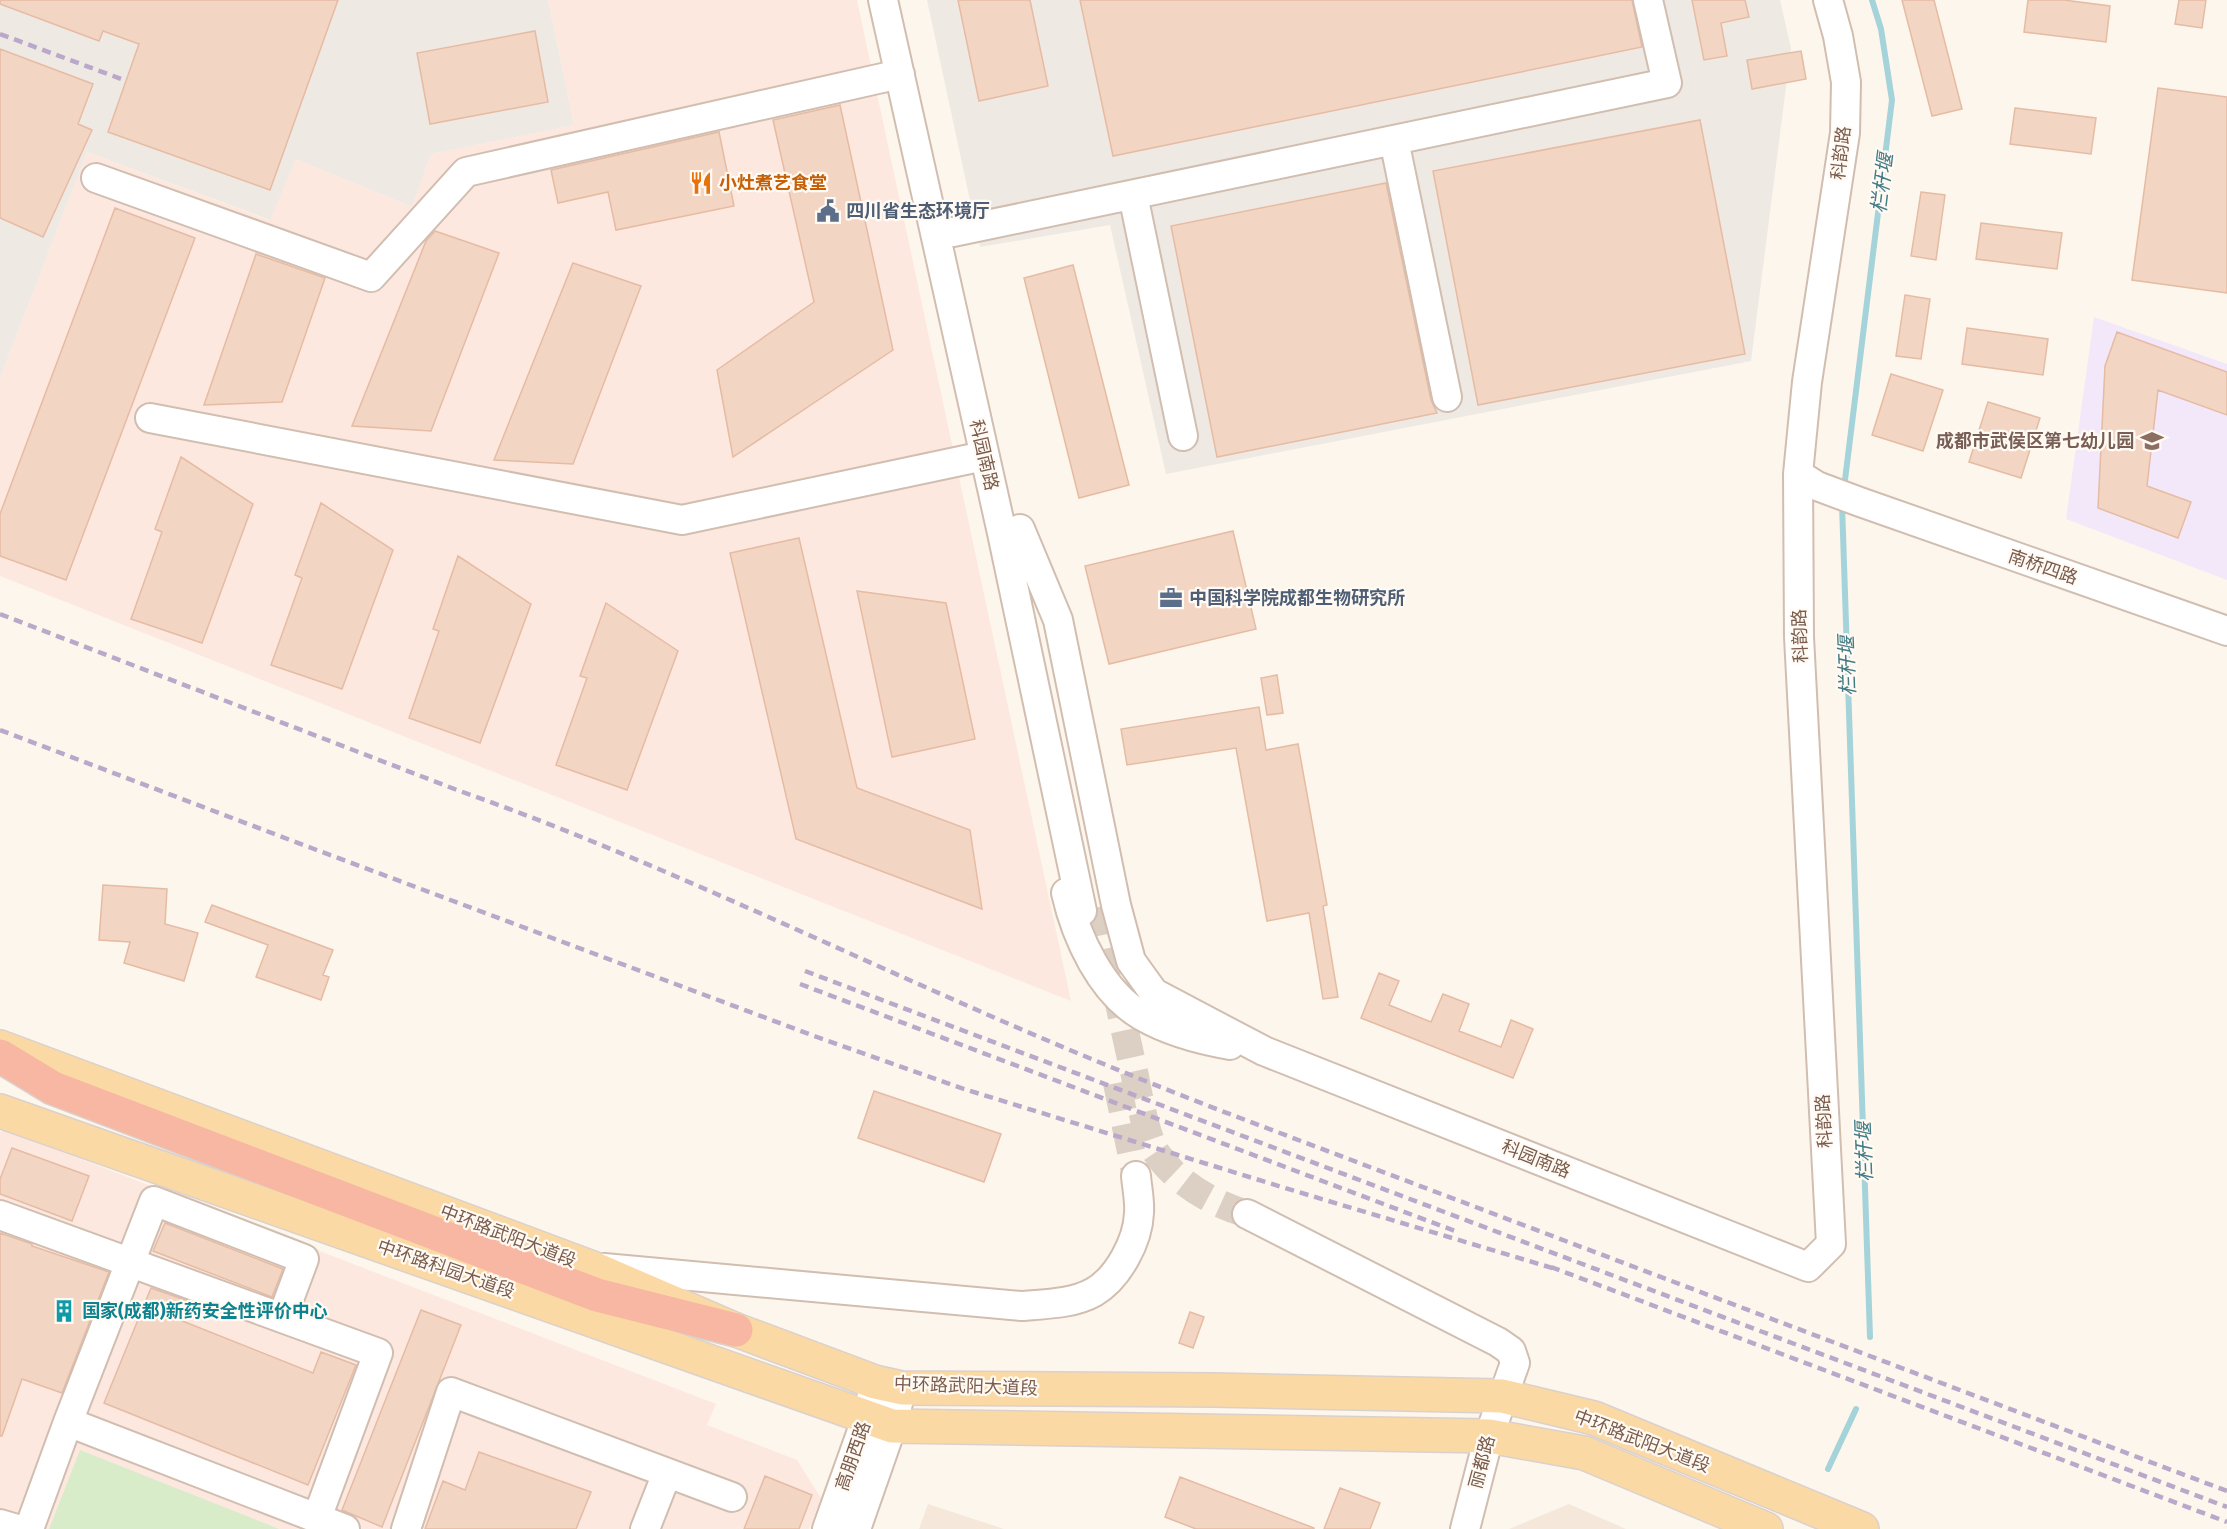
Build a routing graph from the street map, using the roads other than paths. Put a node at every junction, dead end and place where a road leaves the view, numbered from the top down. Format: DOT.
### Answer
graph roads {
  1 [pos="883,0"];
  2 [pos="901,0"];
  3 [pos="1648,0"];
  4 [pos="1828,0"];
  5 [pos="900,74"];
  6 [pos="1394,140"];
  7 [pos="96,178"];
  8 [pos="1133,195"];
  9 [pos="953,232"];
  10 [pos="1447,397"];
  11 [pos="150,418"];
  12 [pos="1183,436"];
  13 [pos="984,456"];
  14 [pos="1807,480"];
  15 [pos="1011,531"];
  16 [pos="2227,631"];
  17 [pos="1092,909"];
  18 [pos="0,1047"];
  19 [pos="1264,1051"];
  20 [pos="0,1056"];
  21 [pos="0,1111"];
  22 [pos="1136,1176"];
  23 [pos="1247,1214"];
  24 [pos="0,1215"];
  25 [pos="129,1262"];
  26 [pos="1808,1266"];
  27 [pos="594,1281"];
  28 [pos="282,1318"];
  29 [pos="736,1330"];
  30 [pos="889,1385"];
  31 [pos="1502,1396"];
  32 [pos="879,1421"];
  33 [pos="68,1422"];
  34 [pos="1489,1436"];
  35 [pos="667,1473"];
  36 [pos="732,1497"];
  37 [pos="316,1518"];
  38 [pos="0,1524"];
  39 [pos="17,1529"];
  40 [pos="29,1529"];
  41 [pos="345,1529"];
  42 [pos="405,1529"];
  43 [pos="645,1529"];
  44 [pos="827,1529"];
  45 [pos="856,1529"];
  46 [pos="1465,1529"];
  47 [pos="1766,1529"];
  48 [pos="1862,1529"];
  1 -- 5 [label="street, 科园南路"];
  2 -- 9 [label="street, 科园南路"];
  3 -- 6 [label="street"];
  4 -- 14 [label="street, 科韵路"];
  5 -- 7 [label="street"];
  5 -- 13 [label="street, 科园南路"];
  6 -- 8 [label="street"];
  6 -- 10 [label="street"];
  8 -- 9 [label="street"];
  8 -- 12 [label="street"];
  9 -- 15 [label="street, 科园南路"];
  11 -- 13 [label="street"];
  13 -- 15 [label="street, 科园南路"];
  14 -- 16 [label="street, 南桥四路"];
  14 -- 26 [label="street, 科韵路"];
  15 -- 17 [label="street, 科园南路"];
  17 -- 19 [label="street"];
  17 -- 19 [label="street"];
  18 -- 27 [label="main road, 中环路武阳大道段"];
  19 -- 26 [label="street, 科园南路"];
  20 -- 27 [label="highway"];
  21 -- 32 [label="main road, 中环路科园大道段"];
  22 -- 27 [label="street"];
  23 -- 31 [label="street, 丽都路"];
  24 -- 25 [label="street"];
  25 -- 28 [label="street"];
  25 -- 28 [label="street"];
  25 -- 33 [label="street"];
  27 -- 29 [label="highway"];
  28 -- 37 [label="street"];
  29 -- 30 [label="main road, 中环路武阳大道段"];
  30 -- 31 [label="main road, 中环路武阳大道段"];
  30 -- 32 [label="street, 高朋西路"];
  31 -- 34 [label="street, 丽都路"];
  31 -- 48 [label="main road, 中环路武阳大道段"];
  32 -- 34 [label="main road, 中环路武阳大道段"];
  32 -- 44 [label="street, 高朋西路"];
  32 -- 45 [label="street, 高朋西路"];
  33 -- 37 [label="street"];
  33 -- 40 [label="street"];
  34 -- 46 [label="street, 丽都路"];
  34 -- 47 [label="main road, 中环路武阳大道段"];
  35 -- 36 [label="street"];
  35 -- 42 [label="street"];
  35 -- 43 [label="street"];
  37 -- 41 [label="street"];
  38 -- 39 [label="street"];
}
